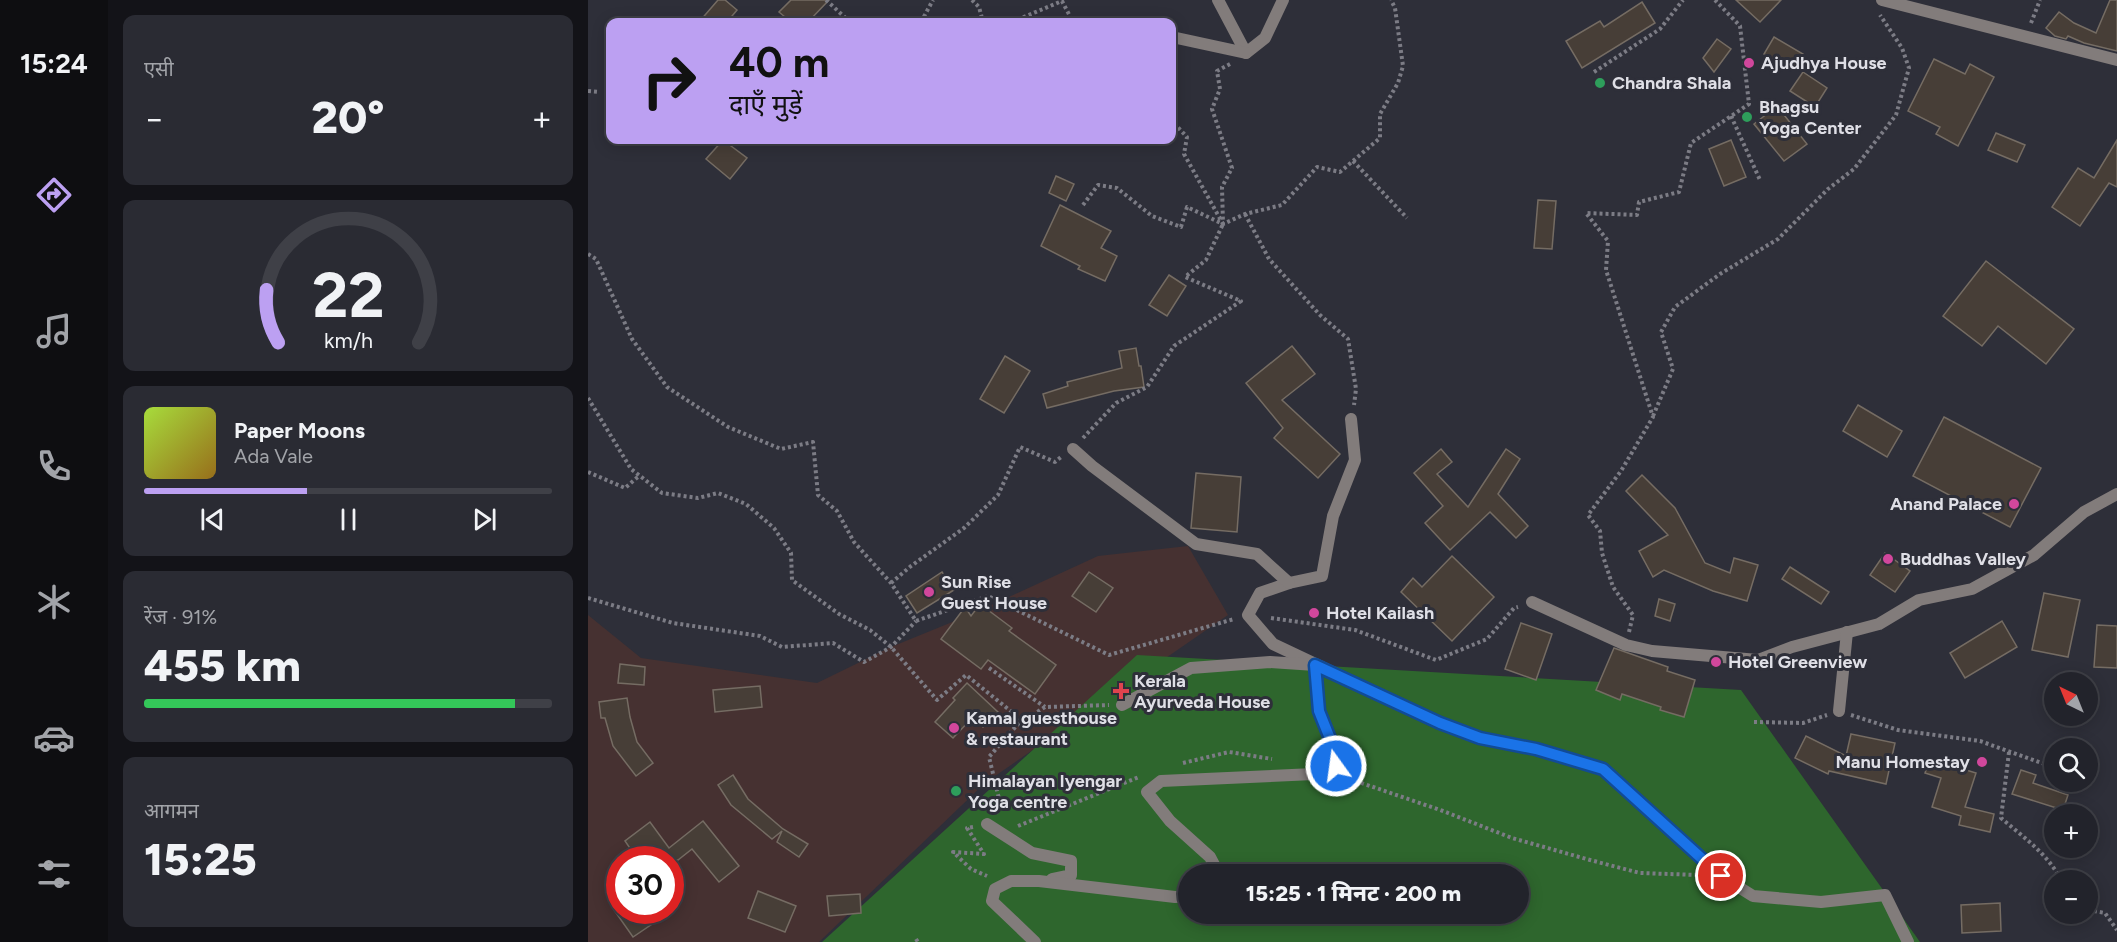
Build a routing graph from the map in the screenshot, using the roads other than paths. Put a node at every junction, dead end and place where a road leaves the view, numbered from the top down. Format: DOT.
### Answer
graph roads {
  1 [pos="1218,0"];
  2 [pos="1283,0"];
  3 [pos="1882,0"];
  4 [pos="1176,38"];
  5 [pos="1246,53"];
  6 [pos="2117,60"];
  7 [pos="1352,419"];
  8 [pos="1073,449"];
  9 [pos="2117,494"];
  10 [pos="1289,583"];
  11 [pos="1532,603"];
  12 [pos="1847,632"];
  13 [pos="1315,665"];
  14 [pos="1122,705"];
  15 [pos="1839,711"];
  16 [pos="987,824"];
  17 [pos="1214,864"];
  18 [pos="1039,881"];
  19 [pos="1178,895"];
  20 [pos="1035,942"];
  21 [pos="1908,942"];
  1 -- 5 [label="street"];
  2 -- 5 [label="street"];
  3 -- 6 [label="street"];
  4 -- 5 [label="street"];
  7 -- 10 [label="street"];
  8 -- 10 [label="street"];
  9 -- 12 [label="street"];
  10 -- 13 [label="street"];
  11 -- 12 [label="street"];
  12 -- 15 [label="street"];
  13 -- 14 [label="street"];
  13 -- 17 [label="street"];
  13 -- 21 [label="street"];
  16 -- 18 [label="street"];
  18 -- 19 [label="street"];
  18 -- 20 [label="street"];
}
